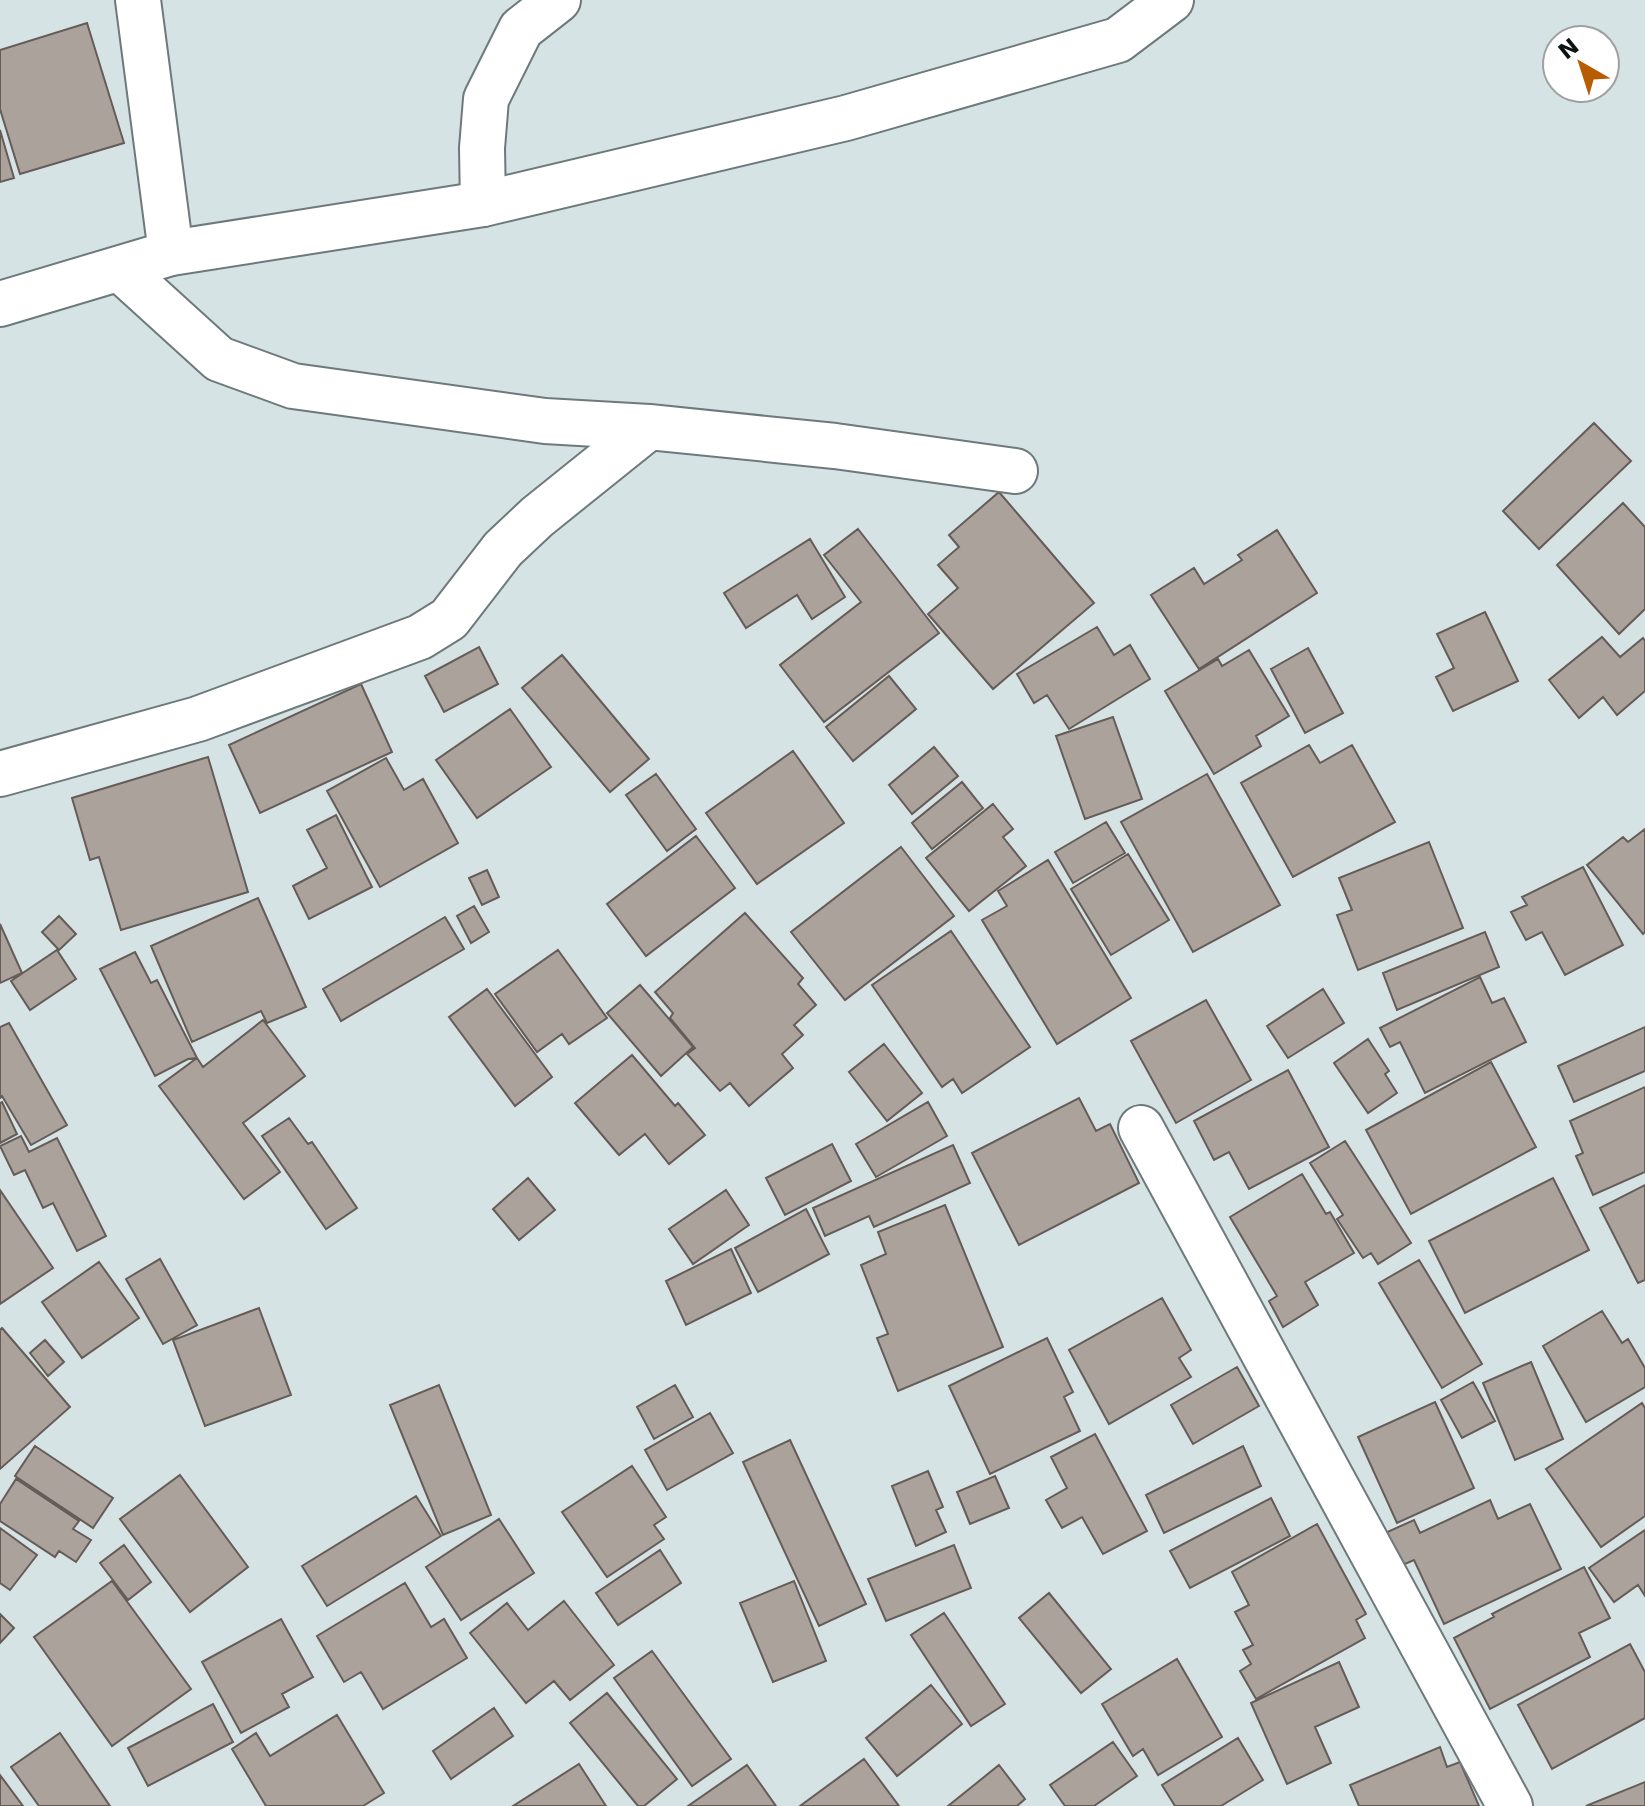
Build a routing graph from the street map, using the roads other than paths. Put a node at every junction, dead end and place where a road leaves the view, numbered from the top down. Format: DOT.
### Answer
graph roads {
  1 [pos="138,0"];
  2 [pos="558,0"];
  3 [pos="1171,0"];
  4 [pos="483,204"];
  5 [pos="171,253"];
  6 [pos="120,269"];
  7 [pos="0,304"];
  8 [pos="649,427"];
  9 [pos="1015,471"];
  10 [pos="0,774"];
  11 [pos="1141,1128"];
  12 [pos="1510,1806"];
  1 -- 5 [label="street"];
  2 -- 4 [label="street"];
  3 -- 4 [label="street"];
  4 -- 5 [label="street"];
  5 -- 6 [label="street"];
  6 -- 7 [label="street"];
  6 -- 8 [label="street"];
  8 -- 9 [label="street"];
  8 -- 10 [label="street"];
  11 -- 12 [label="street"];
}
